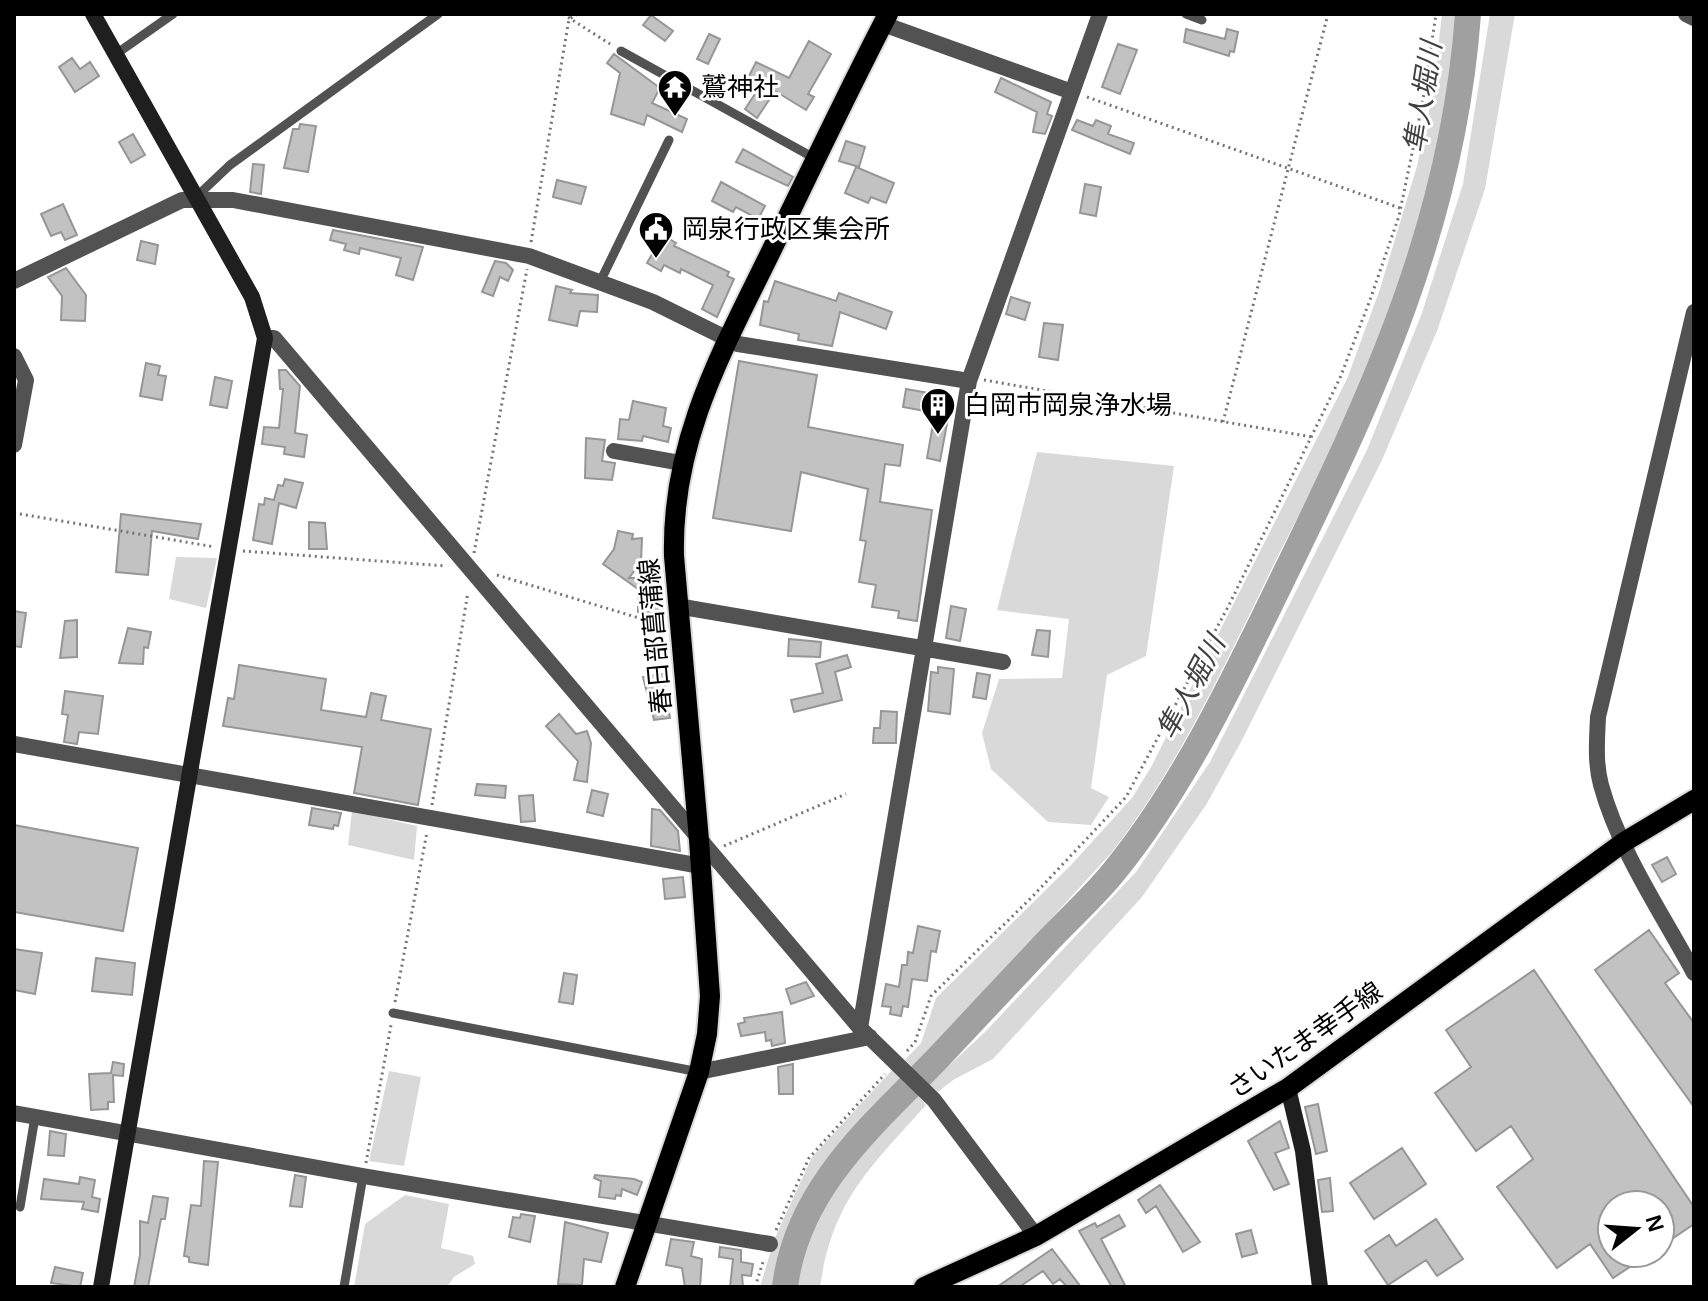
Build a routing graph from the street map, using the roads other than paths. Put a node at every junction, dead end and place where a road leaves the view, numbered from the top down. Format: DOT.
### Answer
graph roads {
  1 [pos="93,14"];
  2 [pos="173,14"];
  3 [pos="438,14"];
  4 [pos="1100,14"];
  5 [pos="1186,14"];
  6 [pos="1686,14"];
  7 [pos="1694,18"];
  8 [pos="886,19"];
  9 [pos="1202,20"];
  10 [pos="621,51"];
  11 [pos="116,54"];
  12 [pos="1072,92"];
  13 [pos="669,140"];
  14 [pos="816,159"];
  15 [pos="195,198"];
  16 [pos="14,281"];
  17 [pos="600,282"];
  18 [pos="1694,312"];
  19 [pos="265,338"];
  20 [pos="728,340"];
  21 [pos="14,356"];
  22 [pos="970,379"];
  23 [pos="14,445"];
  24 [pos="614,451"];
  25 [pos="681,463"];
  26 [pos="677,606"];
  27 [pos="924,651"];
  28 [pos="1003,662"];
  29 [pos="14,744"];
  30 [pos="190,777"];
  31 [pos="1694,800"];
  32 [pos="1624,842"];
  33 [pos="703,853"];
  34 [pos="1694,973"];
  35 [pos="393,1013"];
  36 [pos="865,1033"];
  37 [pos="699,1072"];
  38 [pos="1288,1088"];
  39 [pos="14,1113"];
  40 [pos="35,1117"];
  41 [pos="127,1134"];
  42 [pos="363,1176"];
  43 [pos="20,1207"];
  44 [pos="645,1225"];
  45 [pos="1036,1236"];
  46 [pos="770,1244"];
  47 [pos="101,1287"];
  48 [pos="344,1287"];
  49 [pos="625,1287"];
  50 [pos="924,1287"];
  51 [pos="1320,1287"];
  1 -- 11 [label="street"];
  2 -- 11 [label="lane"];
  3 -- 15 [label="lane"];
  4 -- 12 [label="street"];
  5 -- 9 [label="lane"];
  6 -- 7 [label="street"];
  8 -- 12 [label="street"];
  8 -- 14 [label="main road, 春日部菖蒲線"];
  10 -- 14 [label="lane"];
  11 -- 15 [label="street"];
  12 -- 22 [label="street"];
  13 -- 17 [label="lane"];
  14 -- 20 [label="main road, 春日部菖蒲線"];
  15 -- 16 [label="street"];
  15 -- 17 [label="street"];
  15 -- 19 [label="street"];
  17 -- 20 [label="street"];
  18 -- 32 [label="street"];
  19 -- 30 [label="street"];
  19 -- 33 [label="street"];
  20 -- 22 [label="street"];
  20 -- 25 [label="main road, 春日部菖蒲線"];
  21 -- 23 [label="street"];
  22 -- 27 [label="street"];
  24 -- 25 [label="street"];
  25 -- 26 [label="main road, 春日部菖蒲線"];
  26 -- 27 [label="street"];
  26 -- 33 [label="main road, 春日部菖蒲線"];
  27 -- 28 [label="street"];
  27 -- 36 [label="street"];
  29 -- 30 [label="street"];
  30 -- 33 [label="street"];
  30 -- 41 [label="street"];
  31 -- 32 [label="main road, さいたま幸手線"];
  32 -- 34 [label="street"];
  32 -- 38 [label="main road, さいたま幸手線"];
  33 -- 36 [label="street"];
  33 -- 37 [label="main road, 春日部菖蒲線"];
  35 -- 37 [label="lane"];
  36 -- 37 [label="street"];
  36 -- 45 [label="street"];
  37 -- 44 [label="main road, 春日部菖蒲線"];
  38 -- 45 [label="main road, さいたま幸手線"];
  38 -- 51 [label="street"];
  39 -- 40 [label="street"];
  40 -- 41 [label="street"];
  40 -- 43 [label="lane"];
  41 -- 42 [label="street"];
  41 -- 47 [label="street"];
  42 -- 44 [label="street"];
  42 -- 48 [label="lane"];
  44 -- 46 [label="street"];
  44 -- 49 [label="main road, 春日部菖蒲線"];
  45 -- 50 [label="main road, さいたま幸手線"];
}
